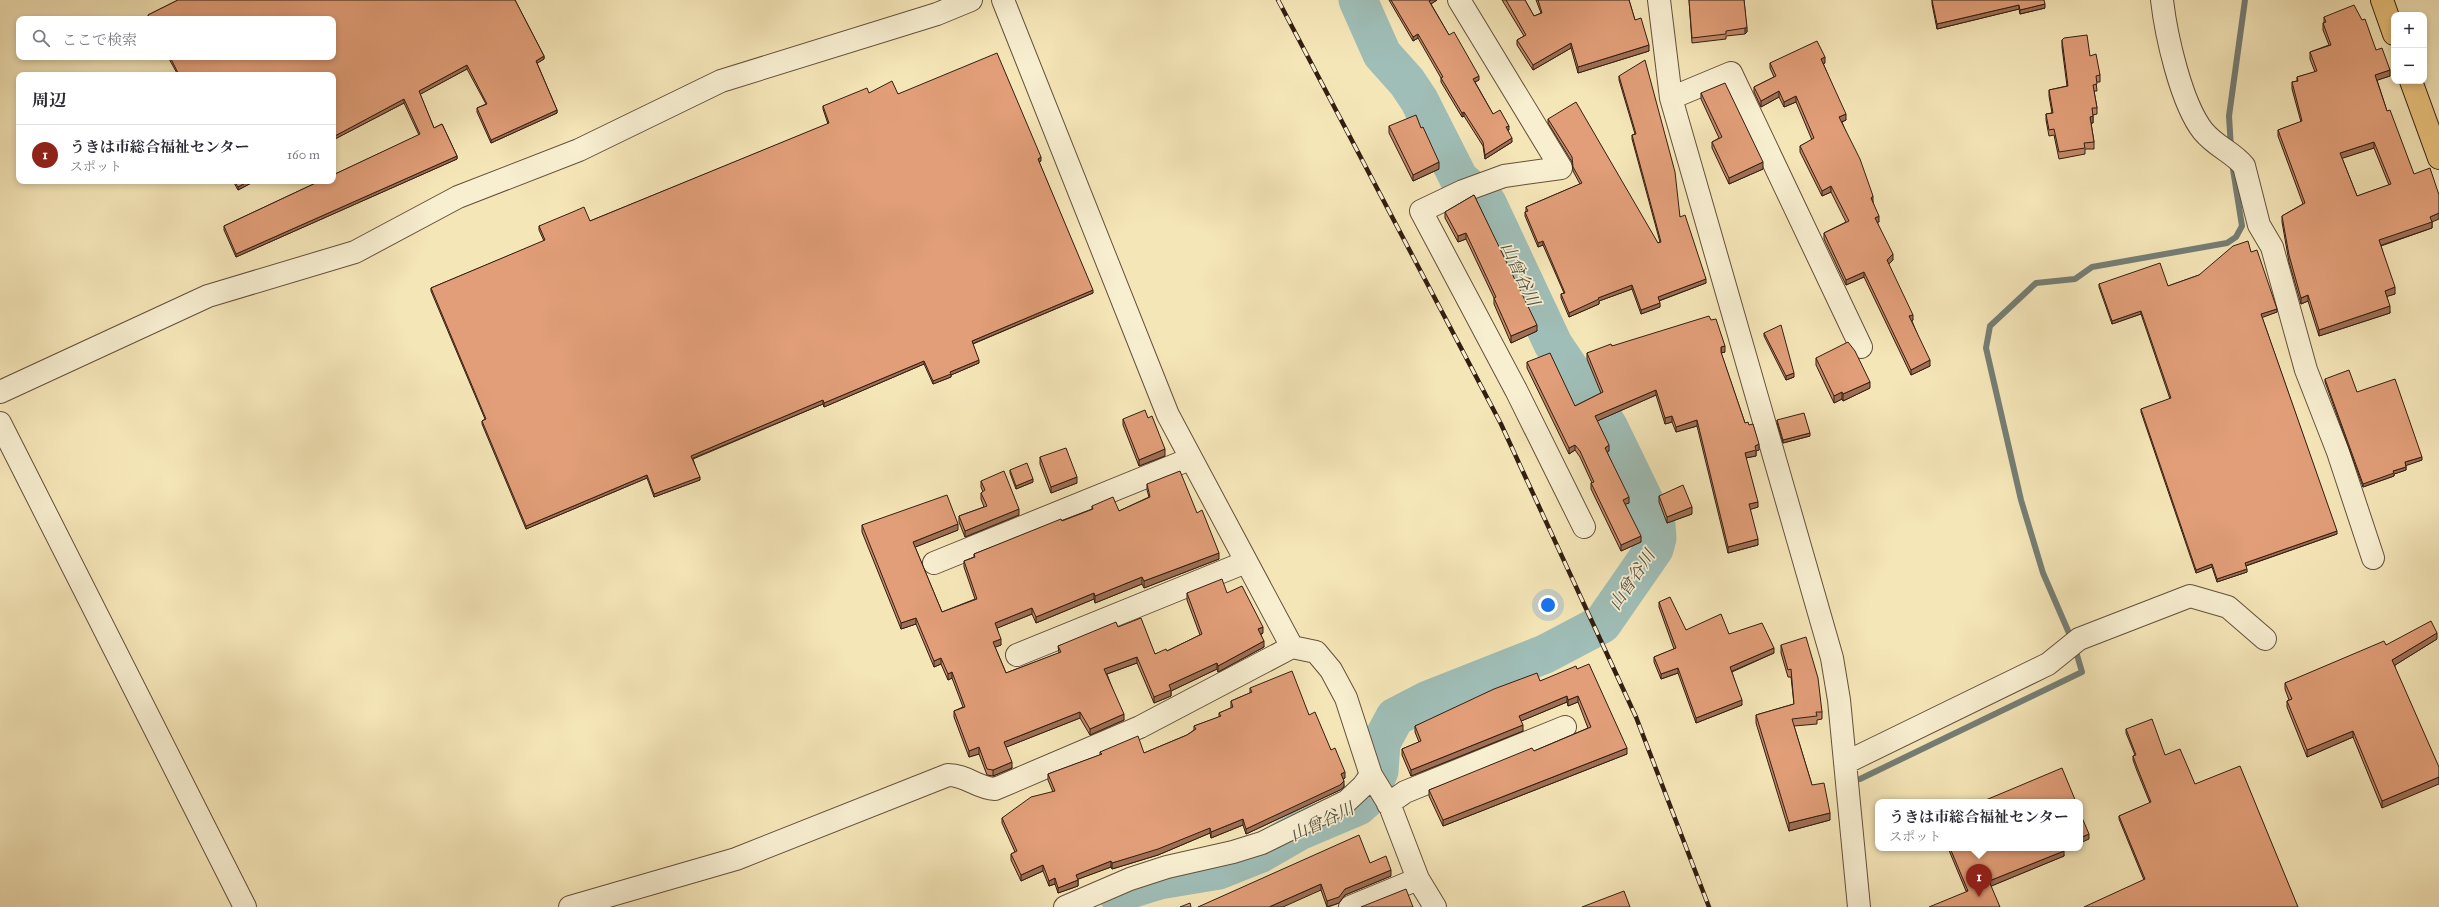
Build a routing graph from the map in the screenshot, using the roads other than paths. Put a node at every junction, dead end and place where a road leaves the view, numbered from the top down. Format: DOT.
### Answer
graph roads {
  1 [pos="970,0"];
  2 [pos="1003,0"];
  3 [pos="1459,0"];
  4 [pos="1659,0"];
  5 [pos="2162,0"];
  6 [pos="2382,0"];
  7 [pos="933,7"];
  8 [pos="2391,26"];
  9 [pos="2412,84"];
  10 [pos="1671,98"];
  11 [pos="2439,158"];
  12 [pos="1862,347"];
  13 [pos="0,392"];
  14 [pos="0,423"];
  15 [pos="1190,458"];
  16 [pos="1584,527"];
  17 [pos="2373,558"];
  18 [pos="1246,562"];
  19 [pos="934,563"];
  20 [pos="2265,639"];
  21 [pos="1292,647"];
  22 [pos="1017,655"];
  23 [pos="1565,727"];
  24 [pos="1845,763"];
  25 [pos="1379,788"];
  26 [pos="1418,879"];
  27 [pos="244,907"];
  28 [pos="570,907"];
  29 [pos="1065,907"];
  30 [pos="1350,907"];
  31 [pos="1435,907"];
  32 [pos="1859,907"];
  1 -- 7 [label="street"];
  2 -- 15 [label="street"];
  3 -- 16 [label="street"];
  4 -- 10 [label="street"];
  5 -- 17 [label="street"];
  6 -- 8 [label="highway"];
  7 -- 13 [label="street"];
  9 -- 11 [label="highway"];
  10 -- 12 [label="street"];
  10 -- 24 [label="street"];
  14 -- 27 [label="street"];
  15 -- 18 [label="street"];
  15 -- 19 [label="street"];
  18 -- 21 [label="street"];
  18 -- 22 [label="street"];
  20 -- 24 [label="street"];
  21 -- 25 [label="street"];
  21 -- 28 [label="street"];
  23 -- 25 [label="street"];
  24 -- 32 [label="street"];
  25 -- 26 [label="street"];
  25 -- 29 [label="street"];
  26 -- 30 [label="street"];
  26 -- 31 [label="street"];
}
